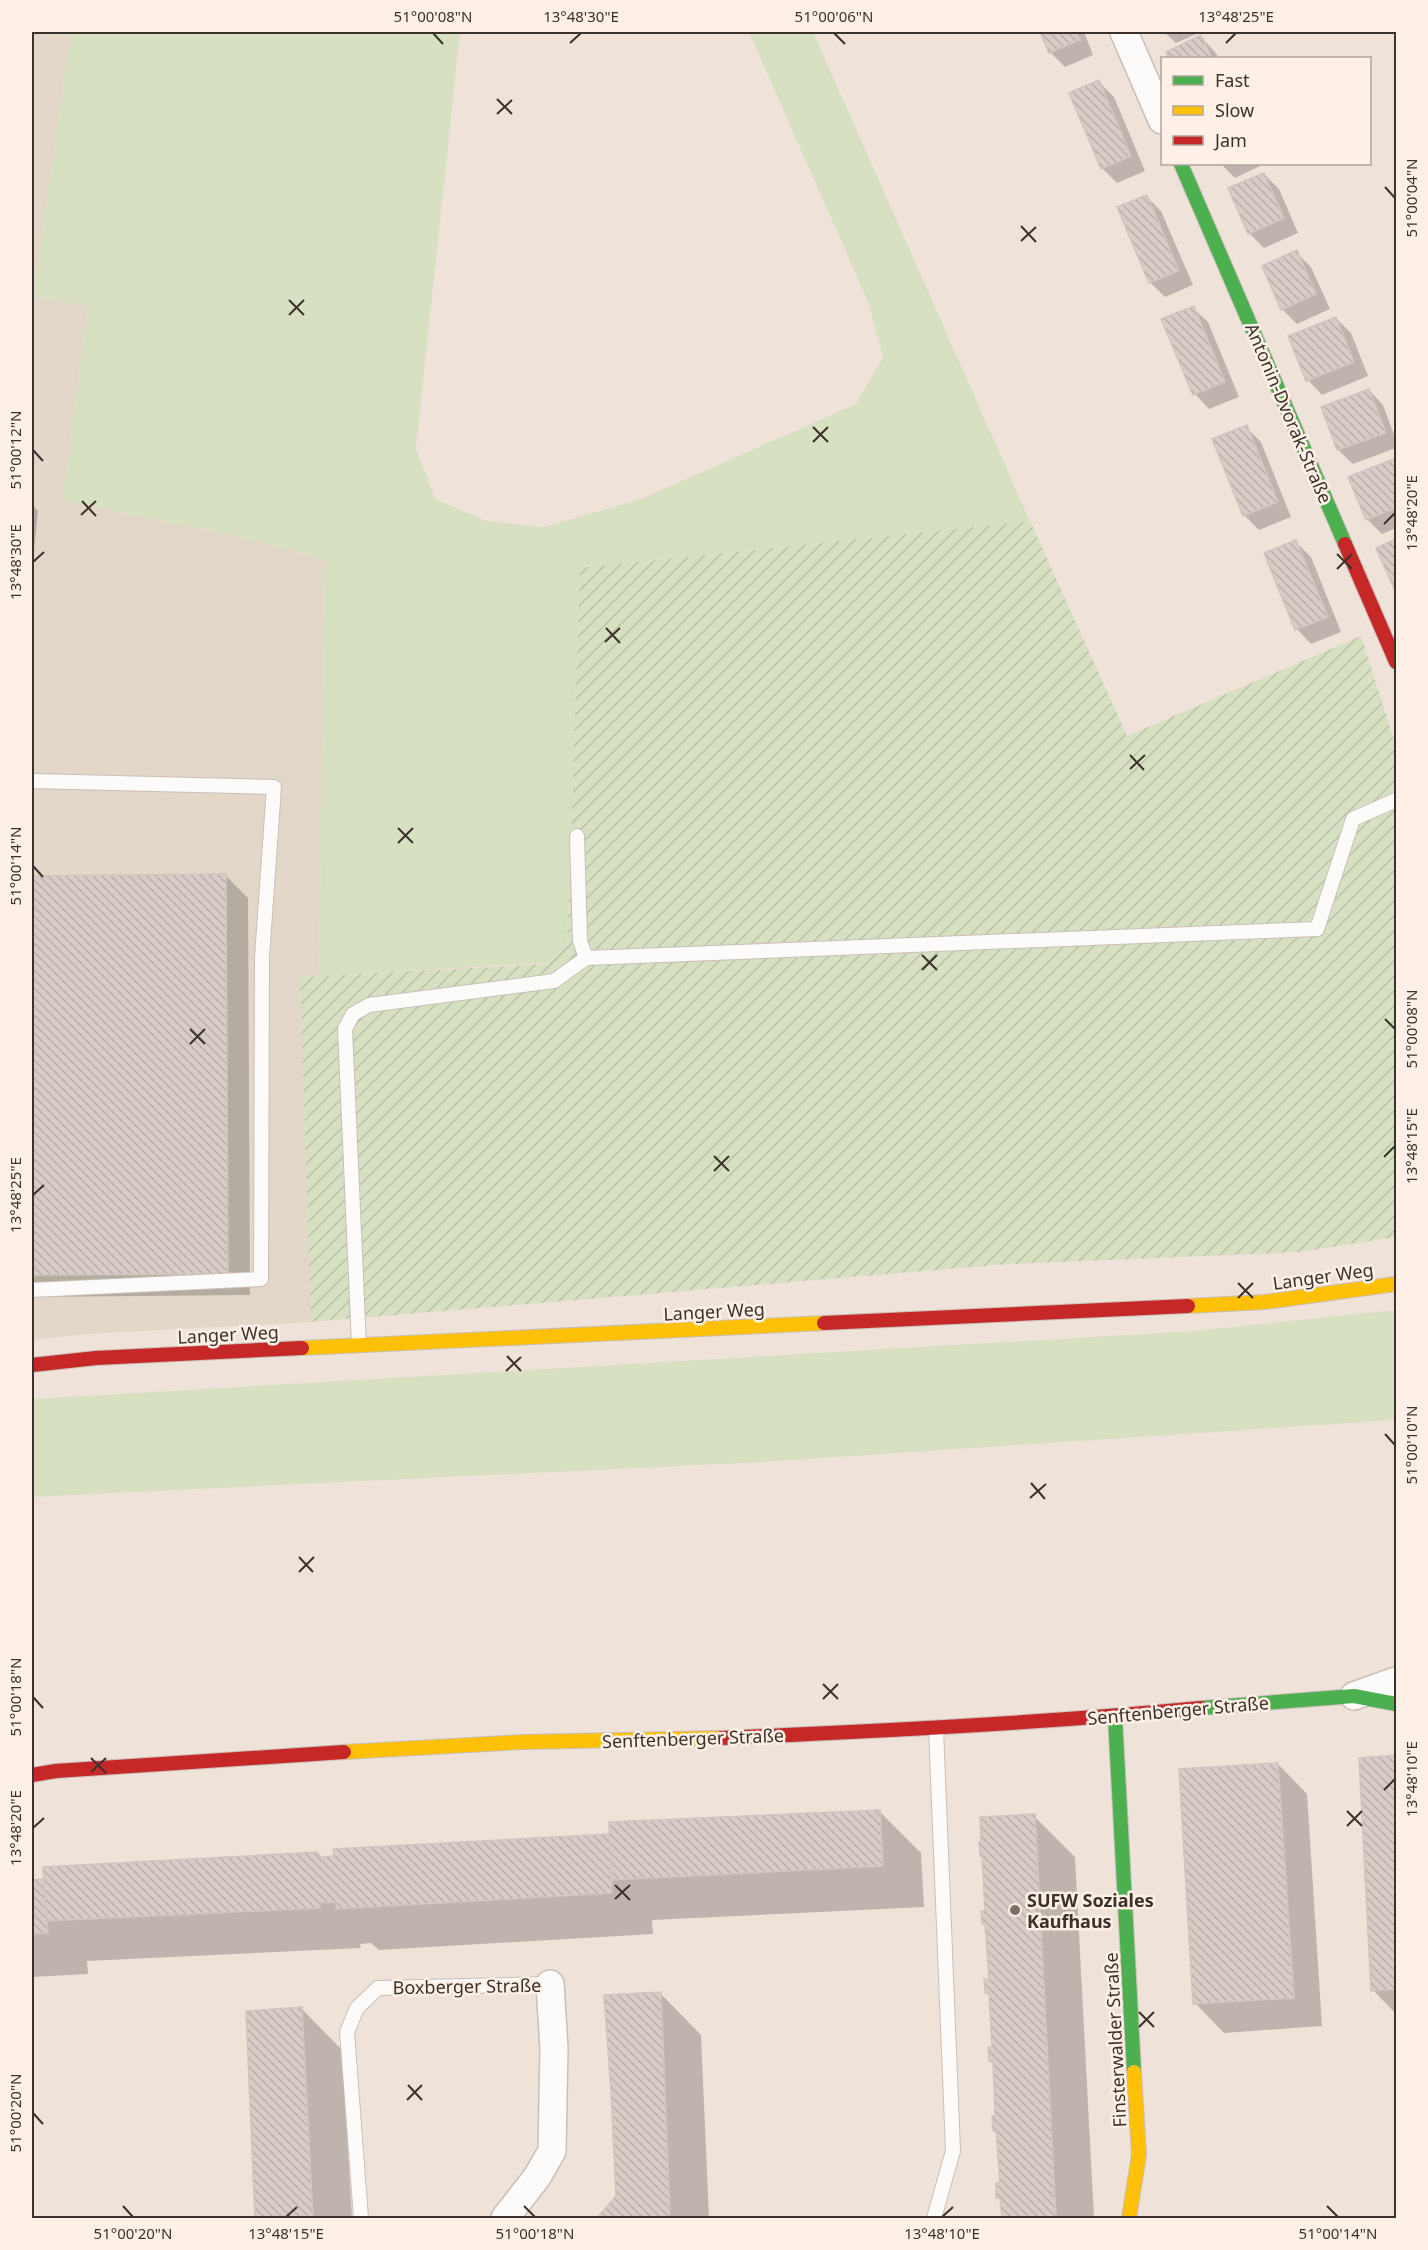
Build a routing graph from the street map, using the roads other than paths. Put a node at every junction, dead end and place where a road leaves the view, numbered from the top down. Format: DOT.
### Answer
graph roads {
  1 [pos="1124,32"];
  2 [pos="1161,118"];
  3 [pos="1181,165"];
  4 [pos="1396,662"];
  5 [pos="32,781"];
  6 [pos="1396,800"];
  7 [pos="577,836"];
  8 [pos="586,958"];
  9 [pos="1396,1284"];
  10 [pos="32,1290"];
  11 [pos="359,1346"];
  12 [pos="32,1365"];
  13 [pos="1396,1681"];
  14 [pos="1354,1696"];
  15 [pos="1396,1704"];
  16 [pos="1115,1716"];
  17 [pos="936,1728"];
  18 [pos="32,1775"];
  19 [pos="550,1984"];
  20 [pos="361,2218"];
  21 [pos="505,2218"];
  22 [pos="934,2218"];
  23 [pos="1130,2218"];
  1 -- 2 [label="street"];
  3 -- 4 [label="street, Antonin-Dvorak-Straße"];
  5 -- 10 [label="lane"];
  6 -- 8 [label="lane"];
  7 -- 8 [label="lane"];
  8 -- 11 [label="lane"];
  9 -- 11 [label="street, Langer Weg"];
  11 -- 12 [label="street, Langer Weg"];
  13 -- 14 [label="street, Senftenberger Straße"];
  14 -- 15 [label="street, Senftenberger Straße"];
  14 -- 16 [label="street, Senftenberger Straße"];
  16 -- 17 [label="street, Senftenberger Straße"];
  16 -- 23 [label="street, Finsterwalder Straße"];
  17 -- 18 [label="street, Senftenberger Straße"];
  17 -- 22 [label="lane"];
  19 -- 20 [label="lane, Boxberger Straße"];
  19 -- 21 [label="street, Boxberger Straße"];
}
